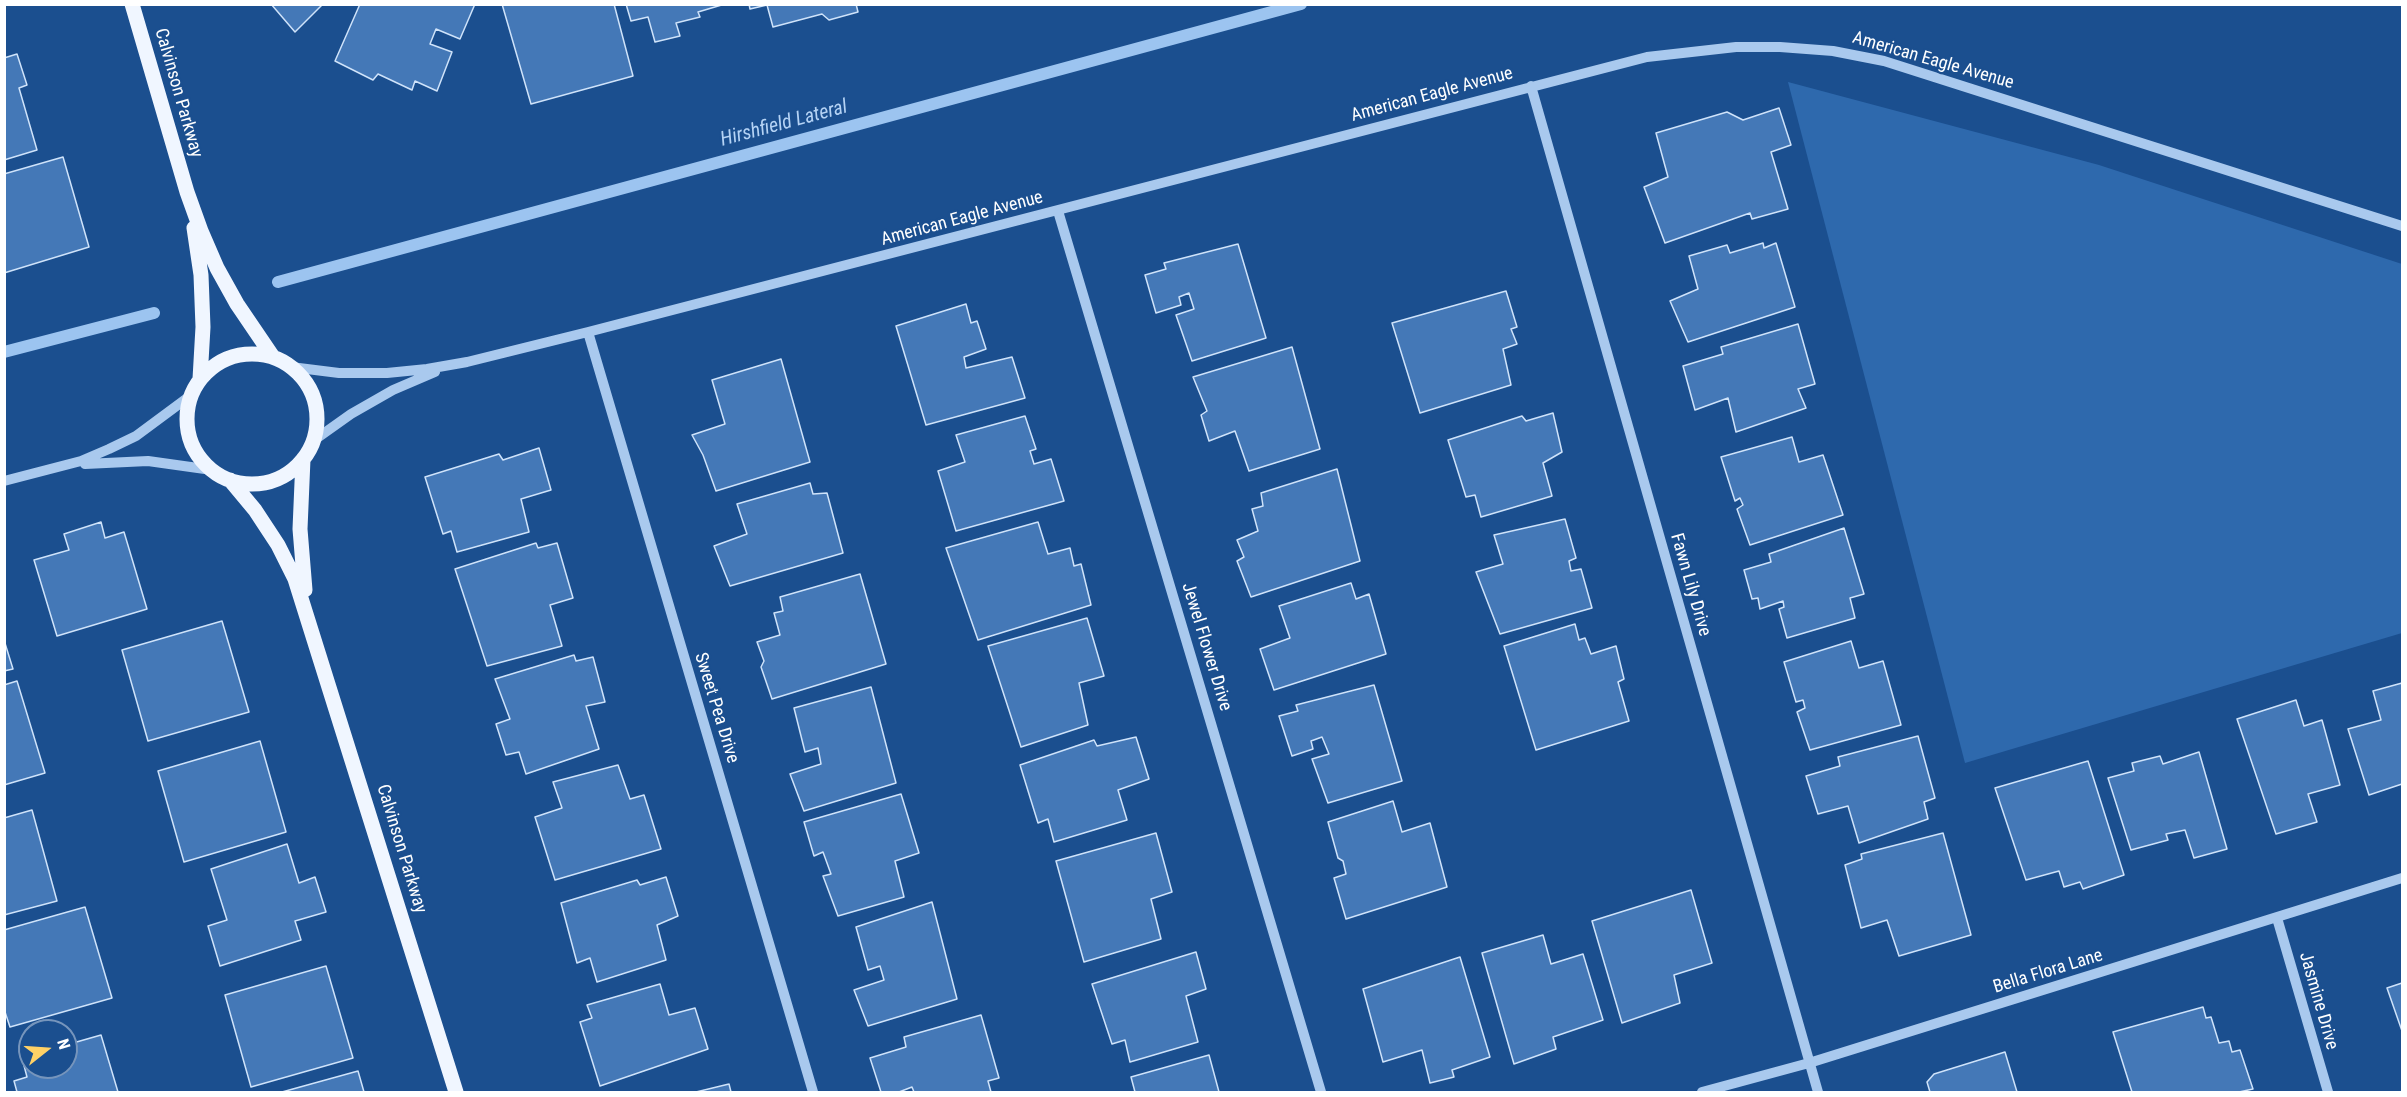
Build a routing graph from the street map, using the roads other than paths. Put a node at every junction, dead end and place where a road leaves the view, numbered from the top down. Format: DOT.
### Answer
graph roads {
  1 [pos="132,4"];
  2 [pos="1530,87"];
  3 [pos="187,192"];
  4 [pos="1058,211"];
  5 [pos="2403,226"];
  6 [pos="588,332"];
  7 [pos="273,357"];
  8 [pos="467,362"];
  9 [pos="291,367"];
  10 [pos="200,379"];
  11 [pos="190,396"];
  12 [pos="313,441"];
  13 [pos="303,459"];
  14 [pos="52,469"];
  15 [pos="212,470"];
  16 [pos="230,480"];
  17 [pos="4,481"];
  18 [pos="308,617"];
  19 [pos="2403,878"];
  20 [pos="2277,918"];
  21 [pos="1809,1062"];
  22 [pos="456,1092"];
  23 [pos="813,1092"];
  24 [pos="1321,1092"];
  25 [pos="1702,1092"];
  26 [pos="1818,1092"];
  27 [pos="2328,1092"];
  1 -- 3 [label="main road, Calvinson Parkway"];
  2 -- 4 [label="street, American Eagle Avenue"];
  2 -- 5 [label="street, American Eagle Avenue"];
  2 -- 21 [label="street, Fawn Lily Drive"];
  3 -- 7 [label="main road, Calvinson Parkway"];
  3 -- 10 [label="main road, Calvinson Parkway"];
  4 -- 6 [label="street, American Eagle Avenue"];
  4 -- 24 [label="street, Jewel Flower Drive"];
  6 -- 8 [label="street, American Eagle Avenue"];
  6 -- 23 [label="street, Sweet Pea Drive"];
  7 -- 9 [label="main road"];
  7 -- 10 [label="main road"];
  8 -- 9 [label="street, American Eagle Avenue"];
  8 -- 12 [label="street, American Eagle Avenue"];
  9 -- 12 [label="main road"];
  10 -- 11 [label="main road"];
  11 -- 14 [label="street"];
  11 -- 15 [label="main road"];
  12 -- 13 [label="main road"];
  13 -- 16 [label="main road"];
  13 -- 18 [label="main road, Calvinson Parkway"];
  14 -- 15 [label="street"];
  14 -- 17 [label="street"];
  15 -- 16 [label="main road"];
  16 -- 18 [label="main road, Calvinson Parkway"];
  18 -- 22 [label="main road, Calvinson Parkway"];
  19 -- 20 [label="street, Bella Flora Lane"];
  20 -- 21 [label="street, Bella Flora Lane"];
  20 -- 27 [label="street, Jasmine Drive"];
  21 -- 25 [label="street, Bella Flora Lane"];
  21 -- 26 [label="street, Fawn Lily Drive"];
}
